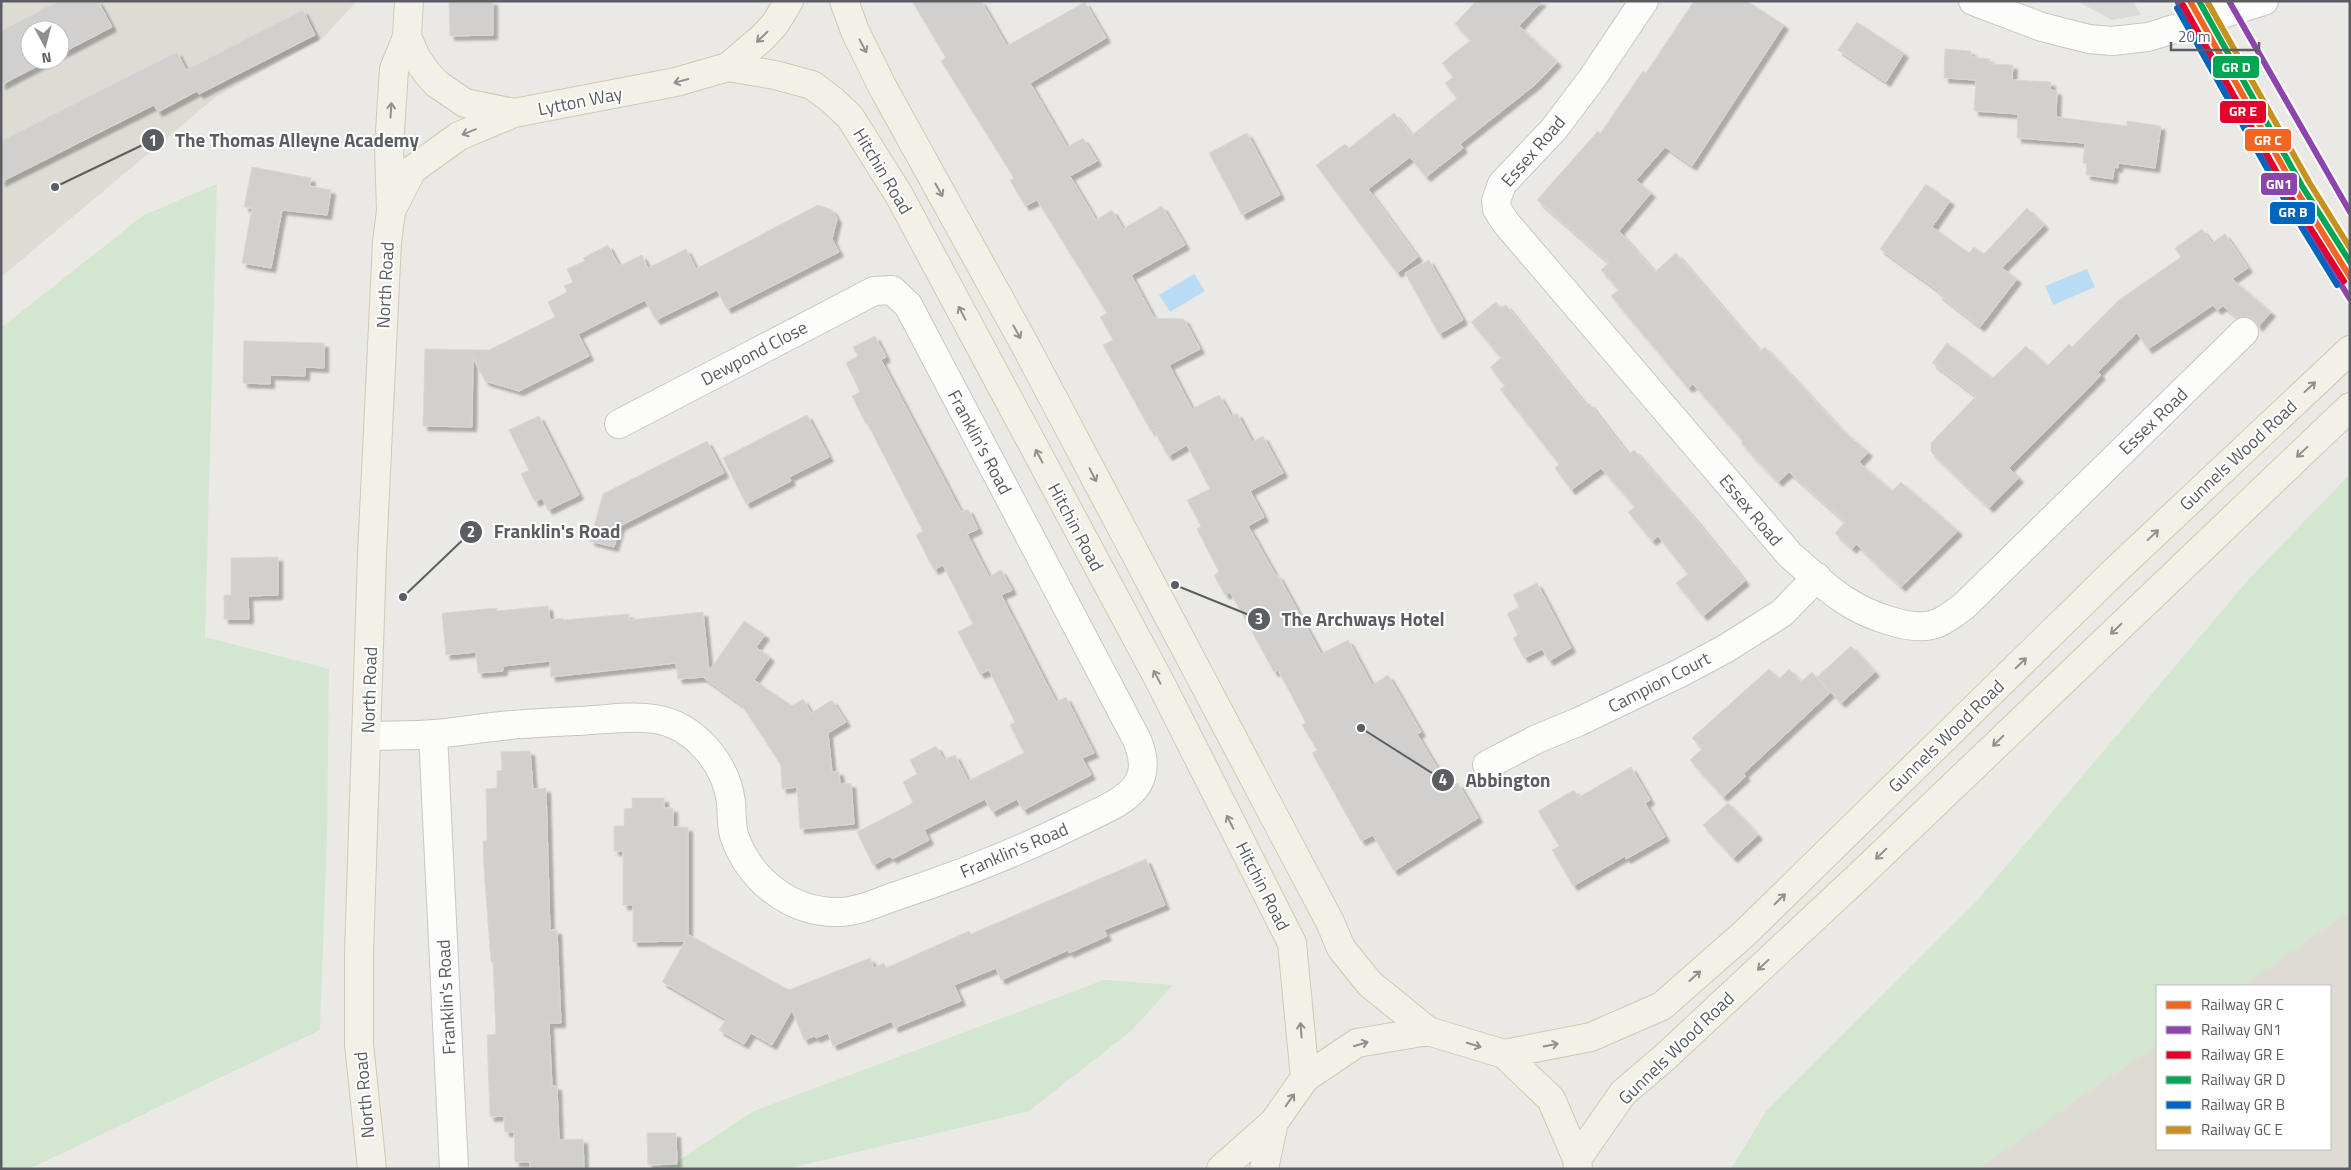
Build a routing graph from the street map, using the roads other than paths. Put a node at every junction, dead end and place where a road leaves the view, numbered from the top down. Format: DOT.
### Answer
graph roads {
  1 [pos="409,1"];
  2 [pos="789,1"];
  3 [pos="844,1"];
  4 [pos="1644,1"];
  5 [pos="1973,1"];
  6 [pos="2264,1"];
  7 [pos="407,36"];
  8 [pos="728,67"];
  9 [pos="514,113"];
  10 [pos="391,211"];
  11 [pos="892,290"];
  12 [pos="2244,332"];
  13 [pos="2350,350"];
  14 [pos="2350,407"];
  15 [pos="618,424"];
  16 [pos="1817,577"];
  17 [pos="433,734"];
  18 [pos="368,736"];
  19 [pos="1487,765"];
  20 [pos="1428,1031"];
  21 [pos="1504,1054"];
  22 [pos="1305,1078"];
  23 [pos="1274,1122"];
  24 [pos="1577,1164"];
  25 [pos="372,1169"];
  26 [pos="454,1169"];
  27 [pos="1221,1169"];
  28 [pos="1264,1169"];
  1 -- 7 [label="main road, Lytton Way"];
  2 -- 8 [label="main road, Lytton Way, one-way"];
  3 -- 20 [label="main road, one-way"];
  4 -- 16 [label="street, Essex Road"];
  5 -- 6 [label="street"];
  7 -- 9 [label="main road, Lytton Way"];
  10 -- 7 [label="main road, North Road, one-way"];
  8 -- 9 [label="main road, Lytton Way, one-way"];
  22 -- 8 [label="main road, Hitchin Road, one-way"];
  9 -- 10 [label="main road, North Road, one-way"];
  10 -- 18 [label="main road, North Road"];
  11 -- 15 [label="street, Dewpond Close"];
  11 -- 17 [label="street, Franklin's Road"];
  12 -- 16 [label="street, Essex Road"];
  21 -- 13 [label="main road, Gunnels Wood Road, one-way"];
  14 -- 24 [label="main road, Gunnels Wood Road, one-way"];
  16 -- 19 [label="street, Campion Court"];
  17 -- 18 [label="street, Franklin's Road"];
  17 -- 26 [label="street, Franklin's Road"];
  18 -- 25 [label="main road, North Road"];
  20 -- 21 [label="main road, one-way"];
  22 -- 20 [label="main road, one-way"];
  21 -- 24 [label="main road"];
  23 -- 22 [label="main road, one-way"];
  23 -- 27 [label="main road"];
  23 -- 28 [label="main road"];
}
